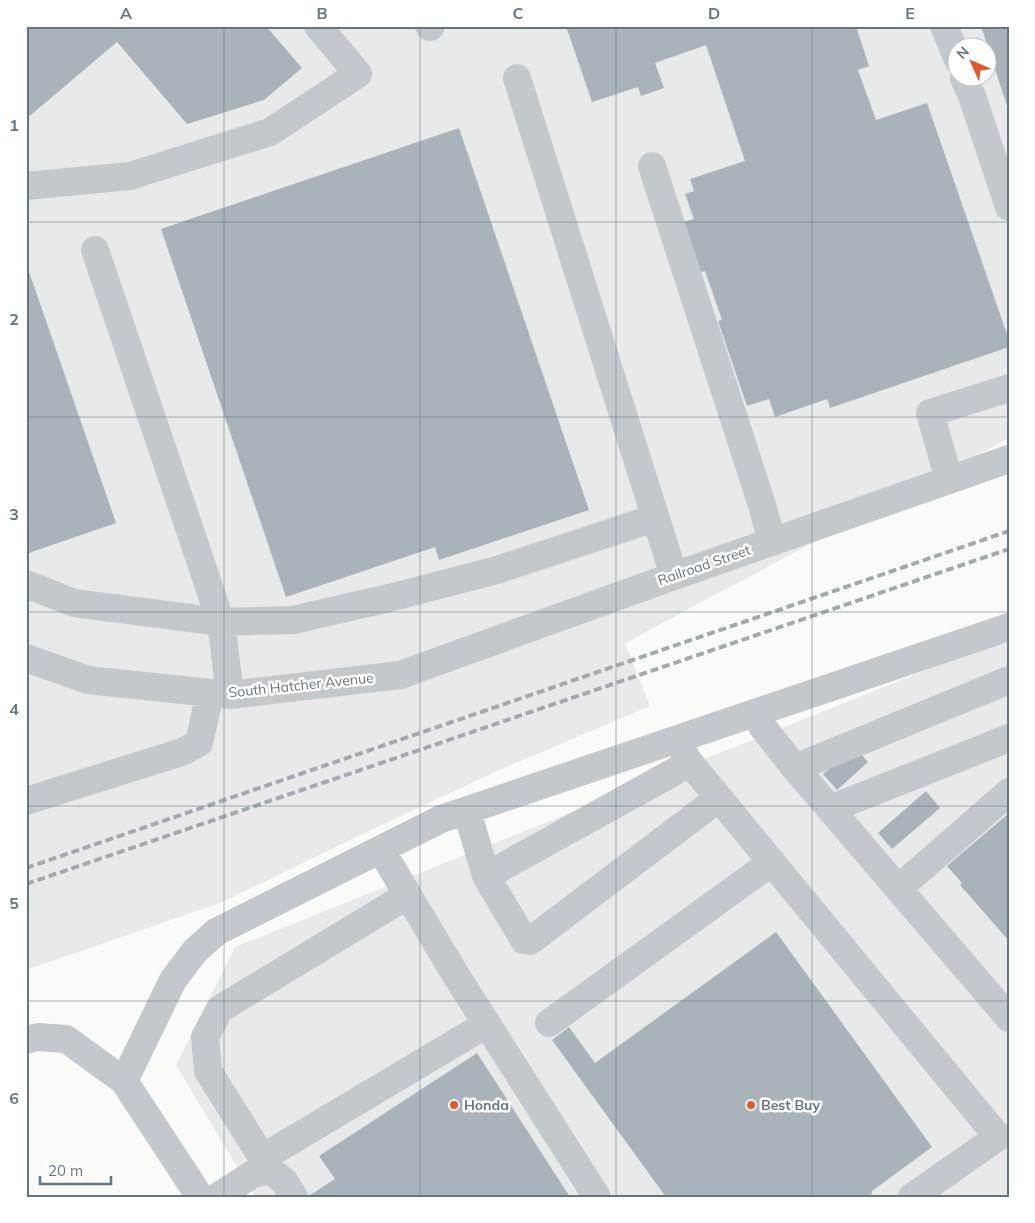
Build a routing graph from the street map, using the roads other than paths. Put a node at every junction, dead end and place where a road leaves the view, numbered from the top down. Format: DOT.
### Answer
graph roads {
  1 [pos="318,26"];
  2 [pos="944,26"];
  3 [pos="949,38"];
  4 [pos="517,78"];
  5 [pos="968,88"];
  6 [pos="652,166"];
  7 [pos="26,186"];
  8 [pos="1009,207"];
  9 [pos="95,250"];
  10 [pos="1009,388"];
  11 [pos="1009,459"];
  12 [pos="949,480"];
  13 [pos="655,518"];
  14 [pos="772,542"];
  15 [pos="674,576"];
  16 [pos="26,584"];
  17 [pos="221,622"];
  18 [pos="1007,632"];
  19 [pos="26,658"];
  20 [pos="400,675"];
  21 [pos="1009,680"];
  22 [pos="220,694"];
  23 [pos="758,712"];
  24 [pos="1009,738"];
  25 [pos="679,739"];
  26 [pos="690,763"];
  27 [pos="795,768"];
  28 [pos="1009,792"];
  29 [pos="719,798"];
  30 [pos="26,801"];
  31 [pos="830,808"];
  32 [pos="467,811"];
  33 [pos="381,850"];
  34 [pos="772,862"];
  35 [pos="486,876"];
  36 [pos="899,888"];
  37 [pos="408,895"];
  38 [pos="1009,1018"];
  39 [pos="549,1023"];
  40 [pos="487,1024"];
  41 [pos="26,1040"];
  42 [pos="124,1081"];
  43 [pos="1003,1144"];
  44 [pos="266,1164"];
  45 [pos="200,1197"];
  46 [pos="217,1197"];
  47 [pos="294,1197"];
  48 [pos="597,1197"];
  49 [pos="912,1197"];
  1 -- 7 [label="street"];
  2 -- 3 [label="street"];
  4 -- 13 [label="street"];
  5 -- 8 [label="street"];
  6 -- 14 [label="street"];
  9 -- 17 [label="street"];
  10 -- 12 [label="street"];
  11 -- 12 [label="street, Railroad Street"];
  12 -- 14 [label="street, Railroad Street"];
  13 -- 15 [label="street"];
  13 -- 17 [label="street"];
  14 -- 15 [label="street, Railroad Street"];
  15 -- 20 [label="street, Railroad Street"];
  16 -- 17 [label="street"];
  17 -- 22 [label="street"];
  18 -- 23 [label="street"];
  19 -- 22 [label="street, South Hatcher Avenue"];
  20 -- 22 [label="street, South Hatcher Avenue"];
  21 -- 27 [label="street"];
  22 -- 30 [label="street"];
  23 -- 25 [label="street"];
  23 -- 27 [label="street"];
  24 -- 31 [label="street"];
  25 -- 26 [label="street"];
  25 -- 32 [label="street"];
  26 -- 29 [label="street"];
  26 -- 35 [label="street"];
  27 -- 31 [label="street"];
  28 -- 36 [label="street"];
  29 -- 34 [label="street"];
  29 -- 35 [label="street"];
  31 -- 36 [label="street"];
  32 -- 33 [label="street"];
  32 -- 35 [label="street"];
  33 -- 37 [label="street"];
  33 -- 42 [label="street"];
  34 -- 39 [label="street"];
  34 -- 43 [label="street"];
  36 -- 38 [label="street"];
  37 -- 40 [label="street"];
  37 -- 44 [label="street"];
  40 -- 44 [label="street"];
  40 -- 48 [label="street"];
  41 -- 42 [label="street"];
  42 -- 45 [label="street"];
  43 -- 49 [label="street"];
  44 -- 46 [label="street"];
  44 -- 47 [label="street"];
}
